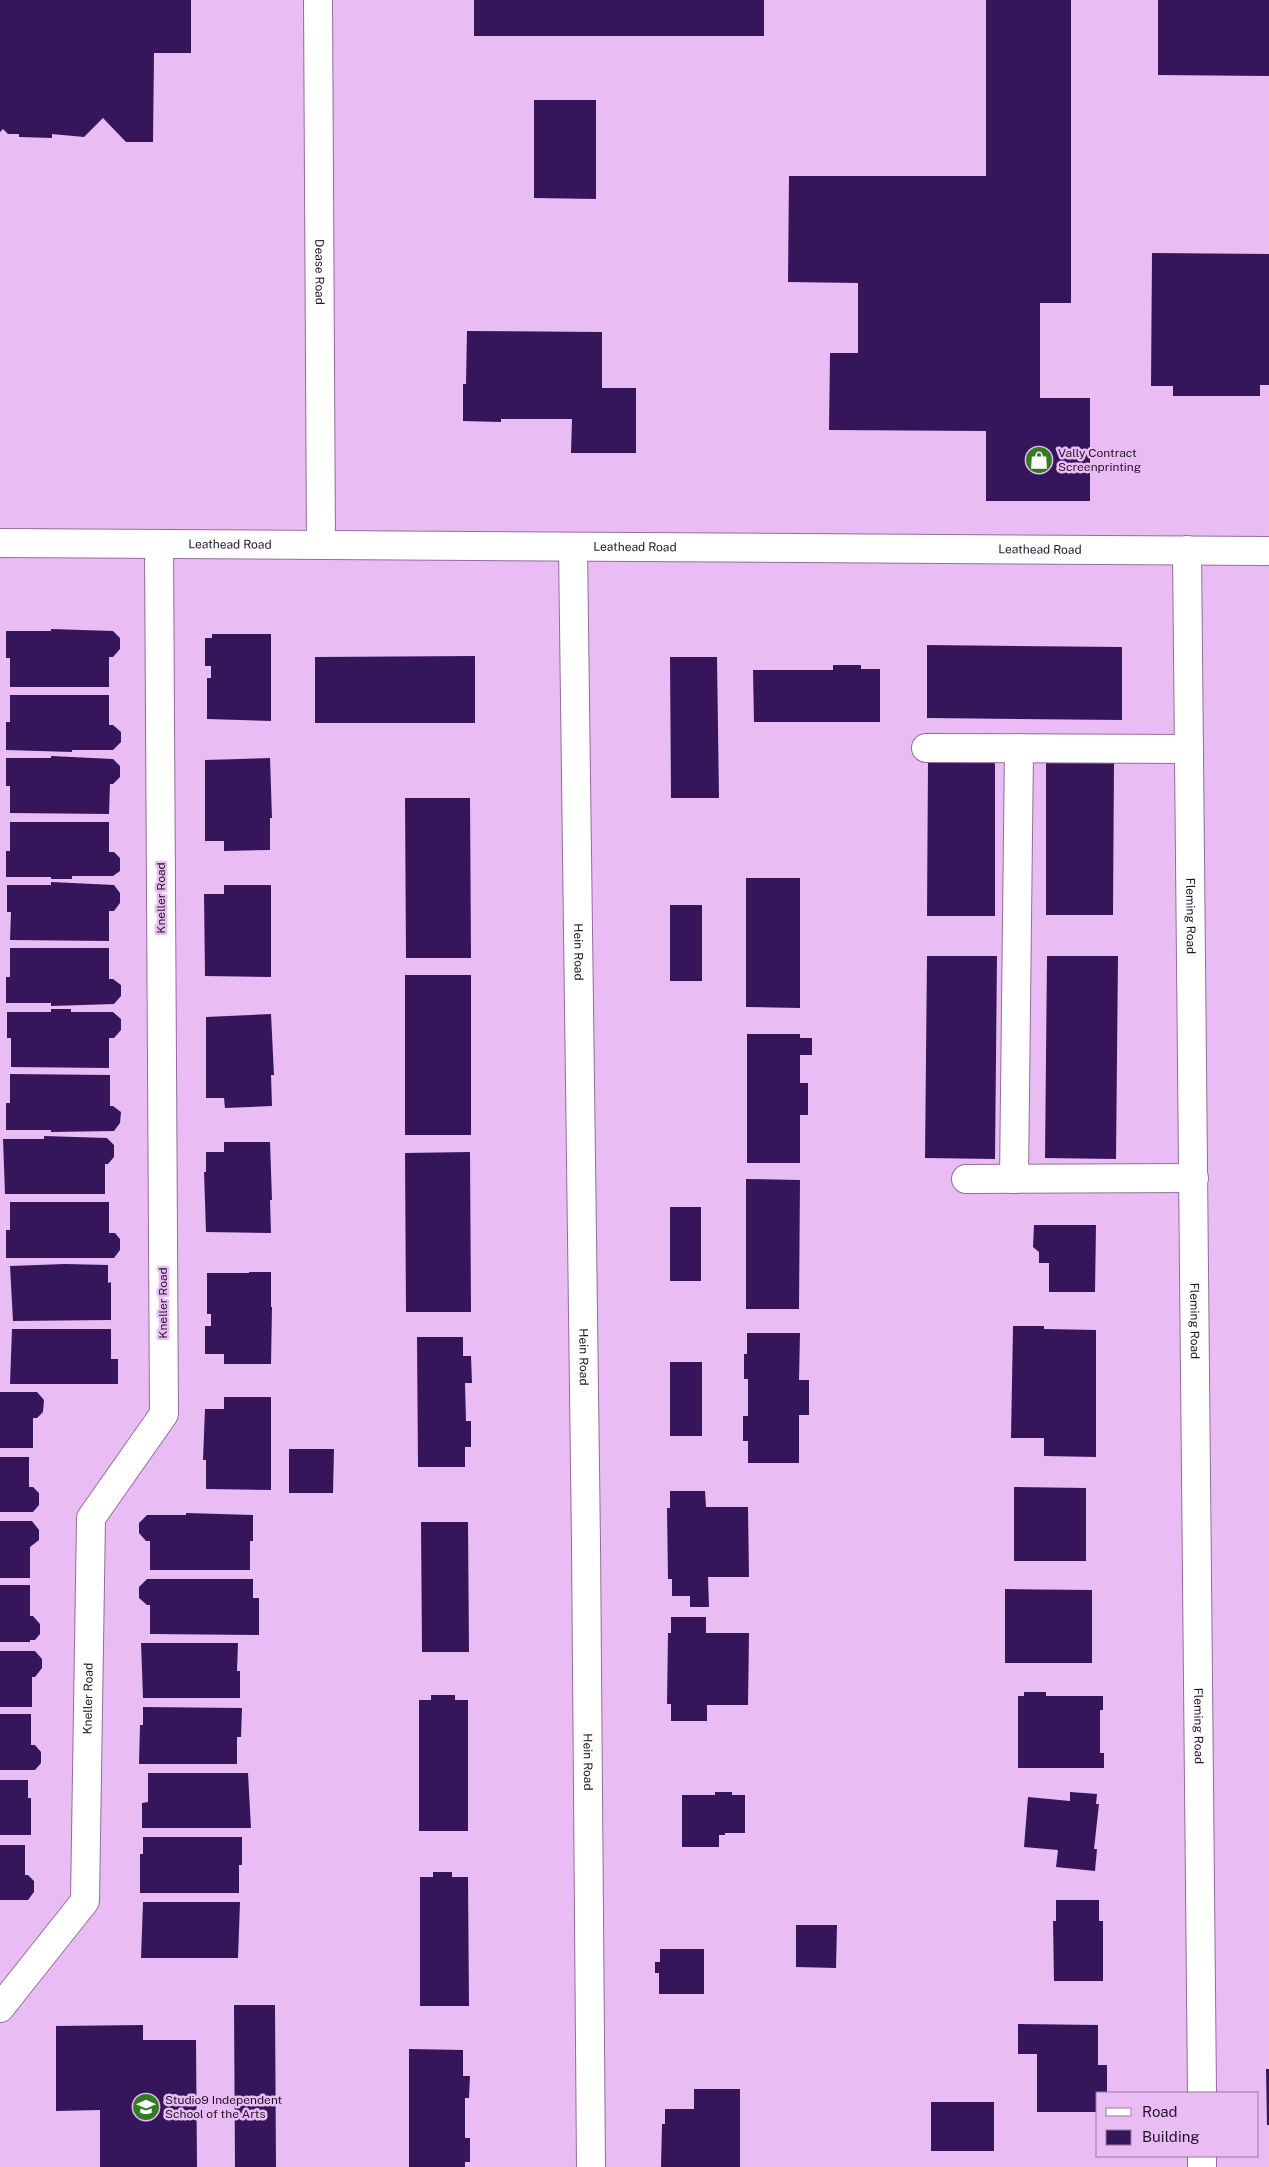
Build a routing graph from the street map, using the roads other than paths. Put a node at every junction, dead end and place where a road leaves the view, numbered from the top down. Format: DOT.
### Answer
graph roads {
  1 [pos="318,0"];
  2 [pos="0,543"];
  3 [pos="159,544"];
  4 [pos="321,545"];
  5 [pos="573,547"];
  6 [pos="1187,550"];
  7 [pos="1269,551"];
  8 [pos="926,748"];
  9 [pos="1019,748"];
  10 [pos="1189,749"];
  11 [pos="1194,1178"];
  12 [pos="966,1179"];
  13 [pos="1014,1179"];
  14 [pos="0,2008"];
  15 [pos="1202,2092"];
  16 [pos="591,2167"];
  1 -- 4 [label="street, Dease Road"];
  2 -- 3 [label="street, Leathead Road"];
  3 -- 4 [label="street, Leathead Road"];
  3 -- 14 [label="street, Kneller Road"];
  4 -- 5 [label="street, Leathead Road"];
  5 -- 6 [label="street, Leathead Road"];
  5 -- 16 [label="street, Hein Road"];
  6 -- 7 [label="street, Leathead Road"];
  6 -- 10 [label="street, Fleming Road"];
  8 -- 9 [label="street"];
  9 -- 10 [label="street"];
  9 -- 13 [label="street"];
  10 -- 11 [label="street, Fleming Road"];
  11 -- 13 [label="street"];
  11 -- 15 [label="street, Fleming Road"];
  12 -- 13 [label="street"];
}
